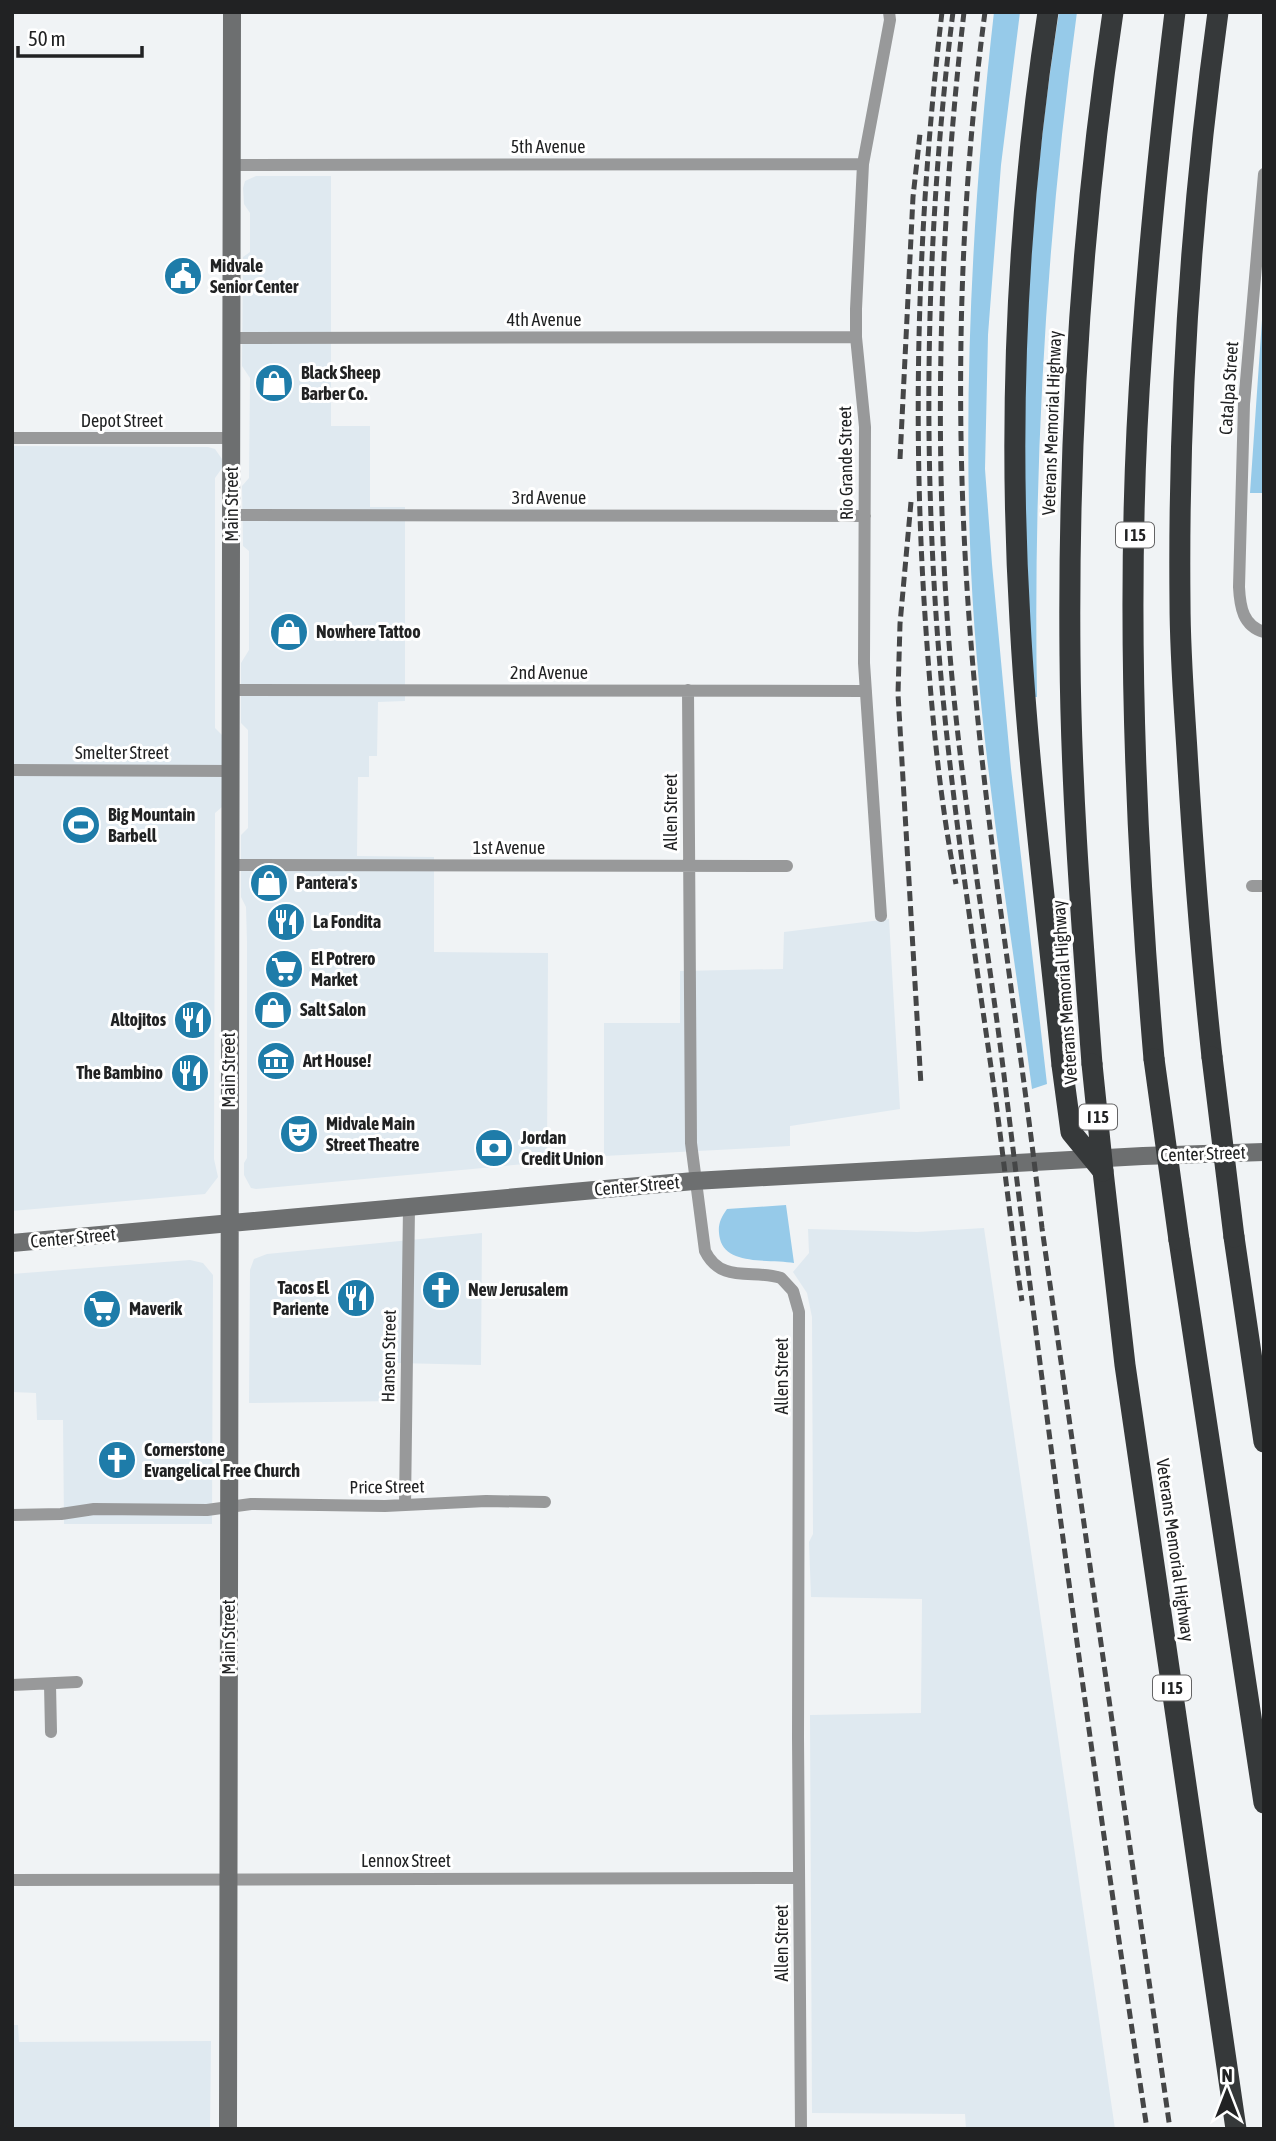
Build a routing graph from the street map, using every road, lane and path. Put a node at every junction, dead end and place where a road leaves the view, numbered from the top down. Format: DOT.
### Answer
graph roads {
  1 [pos="232,12"];
  2 [pos="889,12"];
  3 [pos="1034,12"];
  4 [pos="1048,12"];
  5 [pos="1113,12"];
  6 [pos="1175,12"];
  7 [pos="1218,12"];
  8 [pos="863,164"];
  9 [pos="232,166"];
  10 [pos="1264,174"];
  11 [pos="1023,251"];
  12 [pos="856,337"];
  13 [pos="232,338"];
  14 [pos="12,438"];
  15 [pos="232,438"];
  16 [pos="232,515"];
  17 [pos="865,516"];
  18 [pos="1264,632"];
  19 [pos="688,690"];
  20 [pos="232,691"];
  21 [pos="866,691"];
  22 [pos="12,770"];
  23 [pos="232,771"];
  24 [pos="231,865"];
  25 [pos="689,866"];
  26 [pos="787,866"];
  27 [pos="881,916"];
  28 [pos="1264,1152"];
  29 [pos="1103,1171"];
  30 [pos="694,1181"];
  31 [pos="408,1207"];
  32 [pos="230,1224"];
  33 [pos="12,1243"];
  34 [pos="1264,1441"];
  35 [pos="545,1502"];
  36 [pos="405,1505"];
  37 [pos="229,1508"];
  38 [pos="12,1515"];
  39 [pos="77,1682"];
  40 [pos="50,1684"];
  41 [pos="12,1685"];
  42 [pos="51,1732"];
  43 [pos="1264,1803"];
  44 [pos="799,1878"];
  45 [pos="229,1879"];
  46 [pos="12,1880"];
  47 [pos="228,2129"];
  48 [pos="801,2129"];
  49 [pos="1236,2129"];
  1 -- 9 [label="street, Main Street"];
  2 -- 8 [label="street, Rio Grande Street"];
  3 -- 11 [label="highway"];
  4 -- 11 [label="highway"];
  5 -- 29 [label="highway, Veterans Memorial Highway / I 15, bridge"];
  6 -- 43 [label="highway, I 15, bridge"];
  7 -- 34 [label="highway, bridge"];
  8 -- 9 [label="street, 5th Avenue"];
  8 -- 12 [label="street, Rio Grande Street"];
  9 -- 13 [label="street, Main Street"];
  10 -- 18 [label="street, Catalpa Street"];
  11 -- 29 [label="highway, bridge"];
  12 -- 13 [label="street, 4th Avenue"];
  12 -- 17 [label="street, Rio Grande Street"];
  13 -- 15 [label="street, Main Street"];
  14 -- 15 [label="street, Depot Street"];
  15 -- 16 [label="street, Main Street"];
  16 -- 17 [label="street, 3rd Avenue"];
  16 -- 20 [label="street, Main Street"];
  17 -- 21 [label="street, Rio Grande Street"];
  19 -- 20 [label="street, 2nd Avenue"];
  19 -- 21 [label="street, 2nd Avenue"];
  19 -- 25 [label="street, Allen Street"];
  20 -- 23 [label="street, Main Street"];
  21 -- 27 [label="street, Rio Grande Street"];
  22 -- 23 [label="street, Smelter Street"];
  23 -- 24 [label="street, Main Street"];
  24 -- 25 [label="street, 1st Avenue"];
  24 -- 32 [label="street, Main Street"];
  25 -- 26 [label="street, 1st Avenue"];
  25 -- 30 [label="street, Allen Street"];
  28 -- 30 [label="street, Center Street"];
  29 -- 49 [label="highway, Veterans Memorial Highway / I 15"];
  30 -- 31 [label="street, Center Street"];
  30 -- 44 [label="street, Allen Street"];
  31 -- 32 [label="street, Center Street"];
  31 -- 36 [label="street, Hansen Street"];
  32 -- 33 [label="street, Center Street"];
  32 -- 37 [label="street, Main Street"];
  35 -- 36 [label="street, Price Street"];
  36 -- 37 [label="street, Price Street"];
  37 -- 38 [label="street, Price Street"];
  37 -- 45 [label="street, Main Street"];
  39 -- 40 [label="street"];
  40 -- 41 [label="street"];
  40 -- 42 [label="street"];
  44 -- 45 [label="street, Lennox Street"];
  44 -- 48 [label="street, Allen Street"];
  45 -- 46 [label="street, Lennox Street"];
  45 -- 47 [label="street, Main Street"];
}
